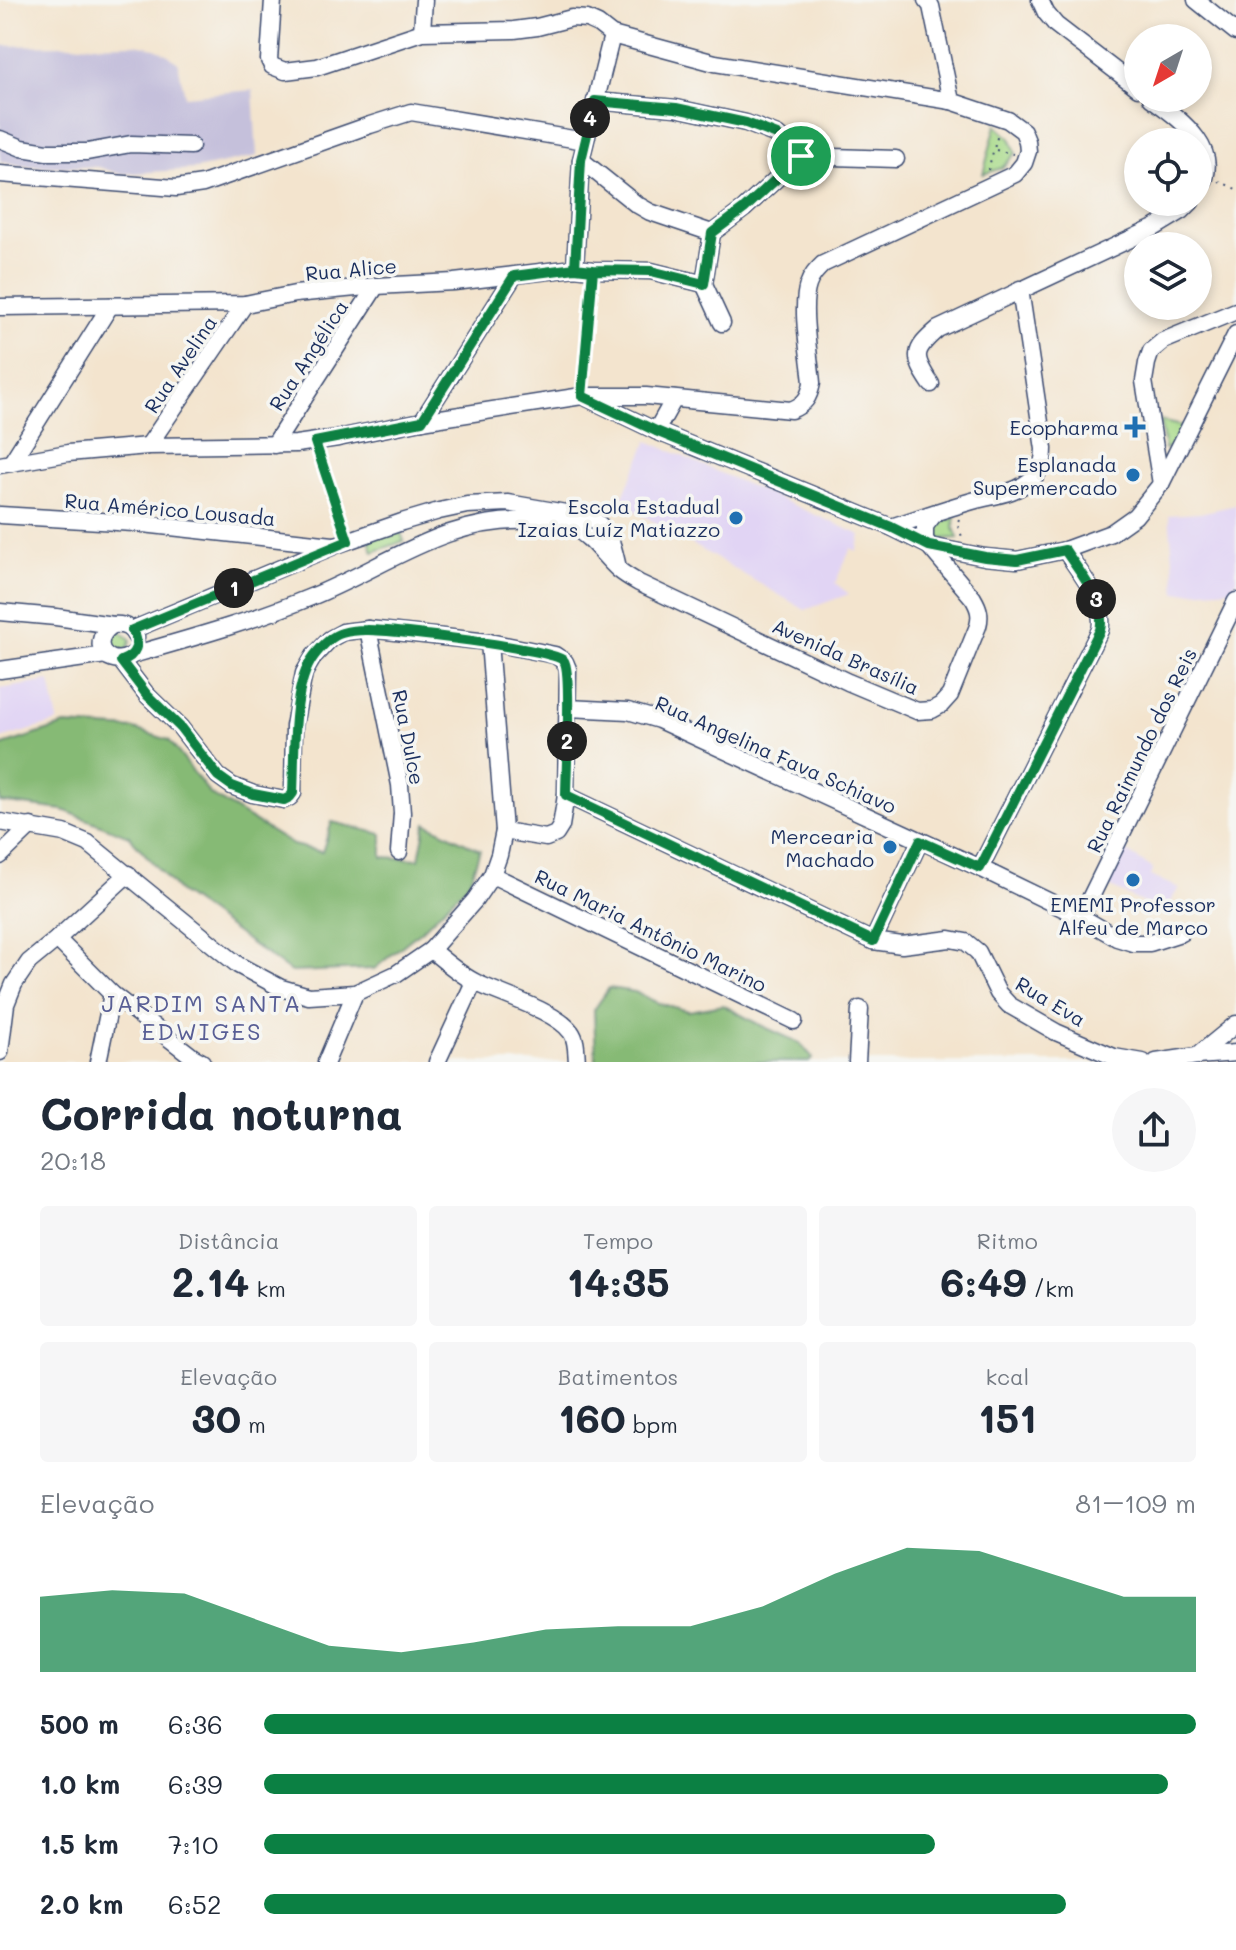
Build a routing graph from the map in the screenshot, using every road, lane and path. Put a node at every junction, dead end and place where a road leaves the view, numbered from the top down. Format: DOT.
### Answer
graph roads {
  1 [pos="273,0"];
  2 [pos="424,0"];
  3 [pos="926,0"];
  4 [pos="1040,0"];
  5 [pos="1196,0"];
  6 [pos="422,32"];
  7 [pos="1236,32"];
  8 [pos="612,35"];
  9 [pos="1124,77"];
  10 [pos="595,101"];
  11 [pos="951,101"];
  12 [pos="1170,112"];
  13 [pos="1002,118"];
  14 [pos="1188,128"];
  15 [pos="0,139"];
  16 [pos="585,141"];
  17 [pos="191,146"];
  18 [pos="994,149"];
  19 [pos="801,156"];
  20 [pos="1026,158"];
  21 [pos="896,159"];
  22 [pos="581,160"];
  23 [pos="0,174"];
  24 [pos="1212,177"];
  25 [pos="1236,189"];
  26 [pos="983,190"];
  27 [pos="1174,216"];
  28 [pos="712,233"];
  29 [pos="575,268"];
  30 [pos="593,270"];
  31 [pos="514,276"];
  32 [pos="704,284"];
  33 [pos="376,286"];
  34 [pos="1020,289"];
  35 [pos="245,304"];
  36 [pos="110,306"];
  37 [pos="0,307"];
  38 [pos="1236,311"];
  39 [pos="1209,322"];
  40 [pos="722,323"];
  41 [pos="1234,339"];
  42 [pos="931,384"];
  43 [pos="582,396"];
  44 [pos="674,399"];
  45 [pos="422,421"];
  46 [pos="656,431"];
  47 [pos="315,442"];
  48 [pos="274,445"];
  49 [pos="148,446"];
  50 [pos="6,464"];
  51 [pos="1161,484"];
  52 [pos="977,500"];
  53 [pos="935,513"];
  54 [pos="0,515"];
  55 [pos="575,521"];
  56 [pos="891,527"];
  57 [pos="964,541"];
  58 [pos="342,543"];
  59 [pos="929,546"];
  60 [pos="1065,550"];
  61 [pos="976,555"];
  62 [pos="965,588"];
  63 [pos="1236,601"];
  64 [pos="0,612"];
  65 [pos="113,625"];
  66 [pos="368,629"];
  67 [pos="132,630"];
  68 [pos="489,642"];
  69 [pos="120,657"];
  70 [pos="0,670"];
  71 [pos="568,708"];
  72 [pos="566,795"];
  73 [pos="0,822"];
  74 [pos="31,826"];
  75 [pos="504,831"];
  76 [pos="920,841"];
  77 [pos="399,852"];
  78 [pos="0,856"];
  79 [pos="980,868"];
  80 [pos="128,874"];
  81 [pos="492,875"];
  82 [pos="1081,917"];
  83 [pos="1181,933"];
  84 [pos="57,939"];
  85 [pos="873,941"];
  86 [pos="431,950"];
  87 [pos="474,982"];
  88 [pos="355,993"];
  89 [pos="112,994"];
  90 [pos="860,1009"];
  91 [pos="794,1021"];
  92 [pos="1236,1024"];
  93 [pos="0,1052"];
  94 [pos="1197,1056"];
  95 [pos="1234,1056"];
  96 [pos="98,1062"];
  97 [pos="202,1062"];
  98 [pos="326,1062"];
  99 [pos="437,1062"];
  100 [pos="577,1062"];
  101 [pos="857,1062"];
  102 [pos="1143,1062"];
  103 [pos="1156,1062"];
  1 -- 6 [label="street"];
  2 -- 6 [label="street"];
  3 -- 11 [label="street"];
  4 -- 9 [label="street"];
  5 -- 7 [label="street"];
  6 -- 8 [label="street"];
  8 -- 10 [label="street"];
  8 -- 11 [label="street"];
  10 -- 16 [label="street"];
  10 -- 19 [label="street"];
  11 -- 13 [label="street"];
  12 -- 14 [label="street"];
  13 -- 18 [label="path"];
  13 -- 20 [label="street"];
  15 -- 17 [label="street"];
  16 -- 22 [label="street"];
  16 -- 23 [label="street"];
  18 -- 20 [label="path"];
  18 -- 26 [label="path"];
  19 -- 21 [label="street"];
  19 -- 28 [label="street"];
  20 -- 26 [label="street"];
  22 -- 28 [label="street"];
  22 -- 29 [label="street"];
  24 -- 25 [label="path"];
  26 -- 44 [label="street"];
  27 -- 34 [label="street"];
  28 -- 32 [label="street"];
  29 -- 30 [label="street, Rua Alice"];
  29 -- 31 [label="street, Rua Alice"];
  30 -- 32 [label="street, Rua Alice"];
  30 -- 43 [label="path"];
  31 -- 33 [label="street, Rua Alice"];
  31 -- 45 [label="street"];
  32 -- 40 [label="street"];
  33 -- 35 [label="street, Rua Alice"];
  33 -- 48 [label="street, Rua Angélica"];
  34 -- 42 [label="street"];
  34 -- 52 [label="street"];
  35 -- 36 [label="street, Rua Alice"];
  35 -- 49 [label="street, Rua Avelina"];
  36 -- 37 [label="street, Rua Alice"];
  36 -- 50 [label="street"];
  38 -- 39 [label="street"];
  39 -- 41 [label="street"];
  39 -- 51 [label="street"];
  41 -- 51 [label="street"];
  43 -- 44 [label="street"];
  43 -- 45 [label="street"];
  43 -- 46 [label="street"];
  44 -- 46 [label="street"];
  45 -- 47 [label="street"];
  46 -- 56 [label="street"];
  47 -- 48 [label="street"];
  47 -- 58 [label="path"];
  48 -- 49 [label="street"];
  49 -- 50 [label="street"];
  51 -- 60 [label="street"];
  52 -- 53 [label="street"];
  52 -- 57 [label="path"];
  53 -- 56 [label="street"];
  53 -- 59 [label="street"];
  54 -- 58 [label="street, Rua Américo Lousada"];
  55 -- 58 [label="street"];
  55 -- 62 [label="street, Avenida Brasília"];
  55 -- 69 [label="street"];
  56 -- 59 [label="street"];
  58 -- 67 [label="street"];
  59 -- 61 [label="street"];
  59 -- 62 [label="street, Avenida Brasília"];
  60 -- 61 [label="street"];
  60 -- 79 [label="street"];
  61 -- 62 [label="street"];
  63 -- 82 [label="street, Rua Raimundo dos Reis"];
  64 -- 65 [label="street"];
  65 -- 67 [label="street"];
  65 -- 69 [label="street"];
  66 -- 68 [label="street"];
  66 -- 69 [label="street"];
  66 -- 77 [label="street, Rua Dulce"];
  67 -- 69 [label="street"];
  68 -- 71 [label="street"];
  68 -- 75 [label="street"];
  69 -- 70 [label="street"];
  71 -- 72 [label="street"];
  71 -- 76 [label="street, Rua Angelina Fava Schiavo"];
  72 -- 75 [label="street"];
  72 -- 85 [label="street, Rua Eva"];
  73 -- 74 [label="street"];
  74 -- 78 [label="street"];
  74 -- 80 [label="street"];
  75 -- 81 [label="street"];
  76 -- 79 [label="street, Rua Angelina Fava Schiavo"];
  76 -- 85 [label="street"];
  79 -- 82 [label="street, Rua Angelina Fava Schiavo"];
  80 -- 84 [label="street"];
  80 -- 88 [label="street"];
  81 -- 86 [label="street"];
  81 -- 91 [label="street, Rua Maria Antônio Marino"];
  82 -- 83 [label="street, Rua Angelina Fava Schiavo"];
  84 -- 89 [label="street"];
  84 -- 93 [label="street"];
  85 -- 102 [label="street, Rua Eva"];
  86 -- 87 [label="street"];
  86 -- 88 [label="street"];
  87 -- 99 [label="street"];
  87 -- 100 [label="street"];
  88 -- 98 [label="street"];
  89 -- 96 [label="street"];
  89 -- 97 [label="street"];
  90 -- 101 [label="street"];
  92 -- 94 [label="street"];
  94 -- 95 [label="street"];
  94 -- 103 [label="street"];
}
